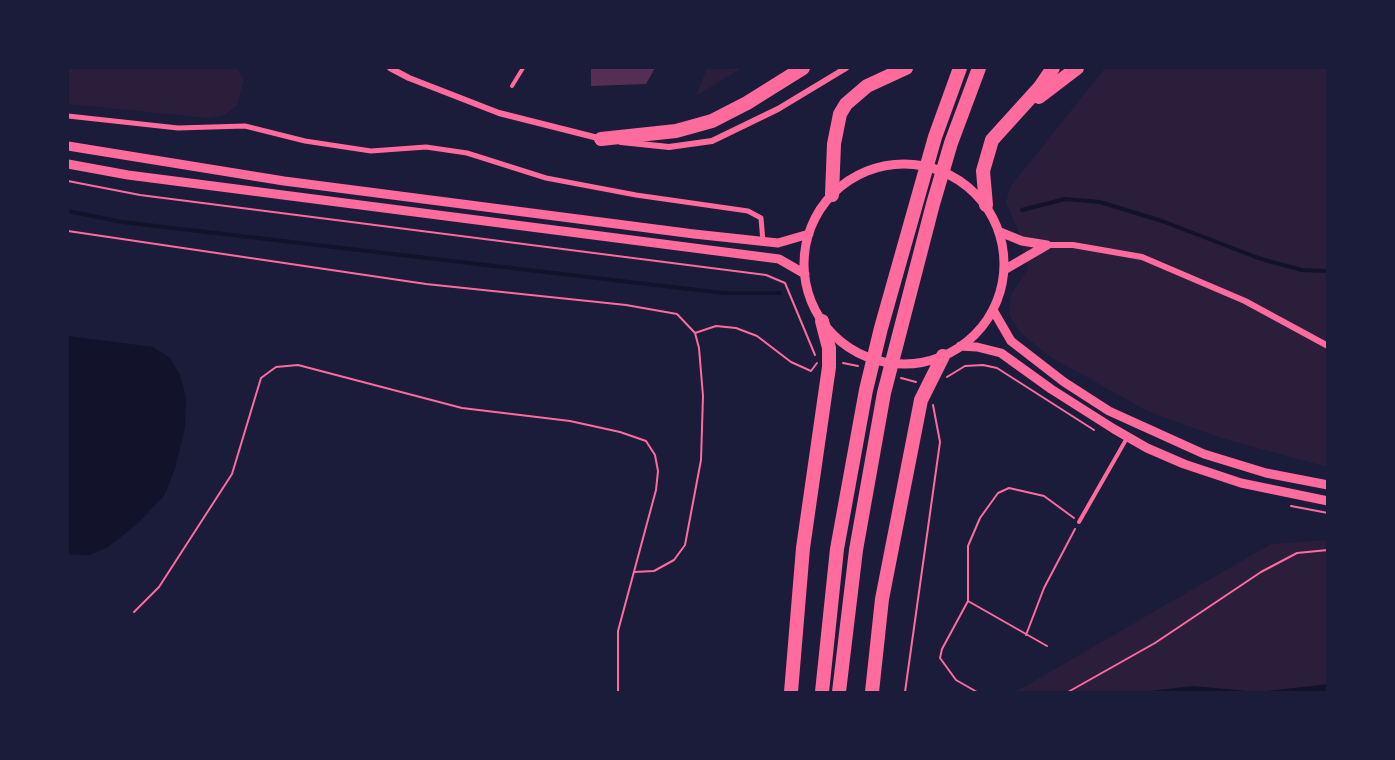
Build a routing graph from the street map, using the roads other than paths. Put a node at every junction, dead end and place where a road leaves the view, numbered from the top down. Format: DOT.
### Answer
graph roads {
  1 [pos="390,68"];
  2 [pos="523,68"];
  3 [pos="802,68"];
  4 [pos="846,68"];
  5 [pos="906,68"];
  6 [pos="960,68"];
  7 [pos="979,68"];
  8 [pos="1053,68"];
  9 [pos="1077,68"];
  10 [pos="512,86"];
  11 [pos="68,116"];
  12 [pos="1002,126"];
  13 [pos="601,139"];
  14 [pos="68,147"];
  15 [pos="68,164"];
  16 [pos="832,195"];
  17 [pos="986,205"];
  18 [pos="999,232"];
  19 [pos="809,234"];
  20 [pos="764,242"];
  21 [pos="1047,244"];
  22 [pos="1004,270"];
  23 [pos="805,274"];
  24 [pos="993,310"];
  25 [pos="822,321"];
  26 [pos="960,346"];
  27 [pos="1328,346"];
  28 [pos="943,356"];
  29 [pos="1128,437"];
  30 [pos="1328,485"];
  31 [pos="1328,501"];
  32 [pos="1079,522"];
  33 [pos="790,693"];
  34 [pos="822,693"];
  35 [pos="840,693"];
  36 [pos="872,693"];
  1 -- 13 [label="street"];
  2 -- 10 [label="lane"];
  3 -- 13 [label="highway"];
  4 -- 13 [label="street"];
  5 -- 16 [label="highway"];
  6 -- 34 [label="highway"];
  7 -- 35 [label="highway"];
  8 -- 12 [label="highway"];
  9 -- 12 [label="highway"];
  11 -- 20 [label="street"];
  12 -- 17 [label="highway"];
  14 -- 20 [label="street"];
  15 -- 23 [label="street"];
  16 -- 17 [label="street"];
  16 -- 19 [label="street"];
  17 -- 18 [label="street"];
  18 -- 21 [label="street"];
  18 -- 22 [label="street"];
  19 -- 20 [label="street"];
  19 -- 23 [label="street"];
  21 -- 22 [label="street"];
  21 -- 27 [label="street"];
  22 -- 24 [label="street"];
  23 -- 25 [label="street"];
  24 -- 26 [label="street"];
  24 -- 30 [label="street"];
  25 -- 28 [label="street"];
  25 -- 33 [label="highway"];
  26 -- 28 [label="street"];
  26 -- 29 [label="street"];
  28 -- 36 [label="highway"];
  29 -- 31 [label="street"];
  29 -- 32 [label="lane"];
}
